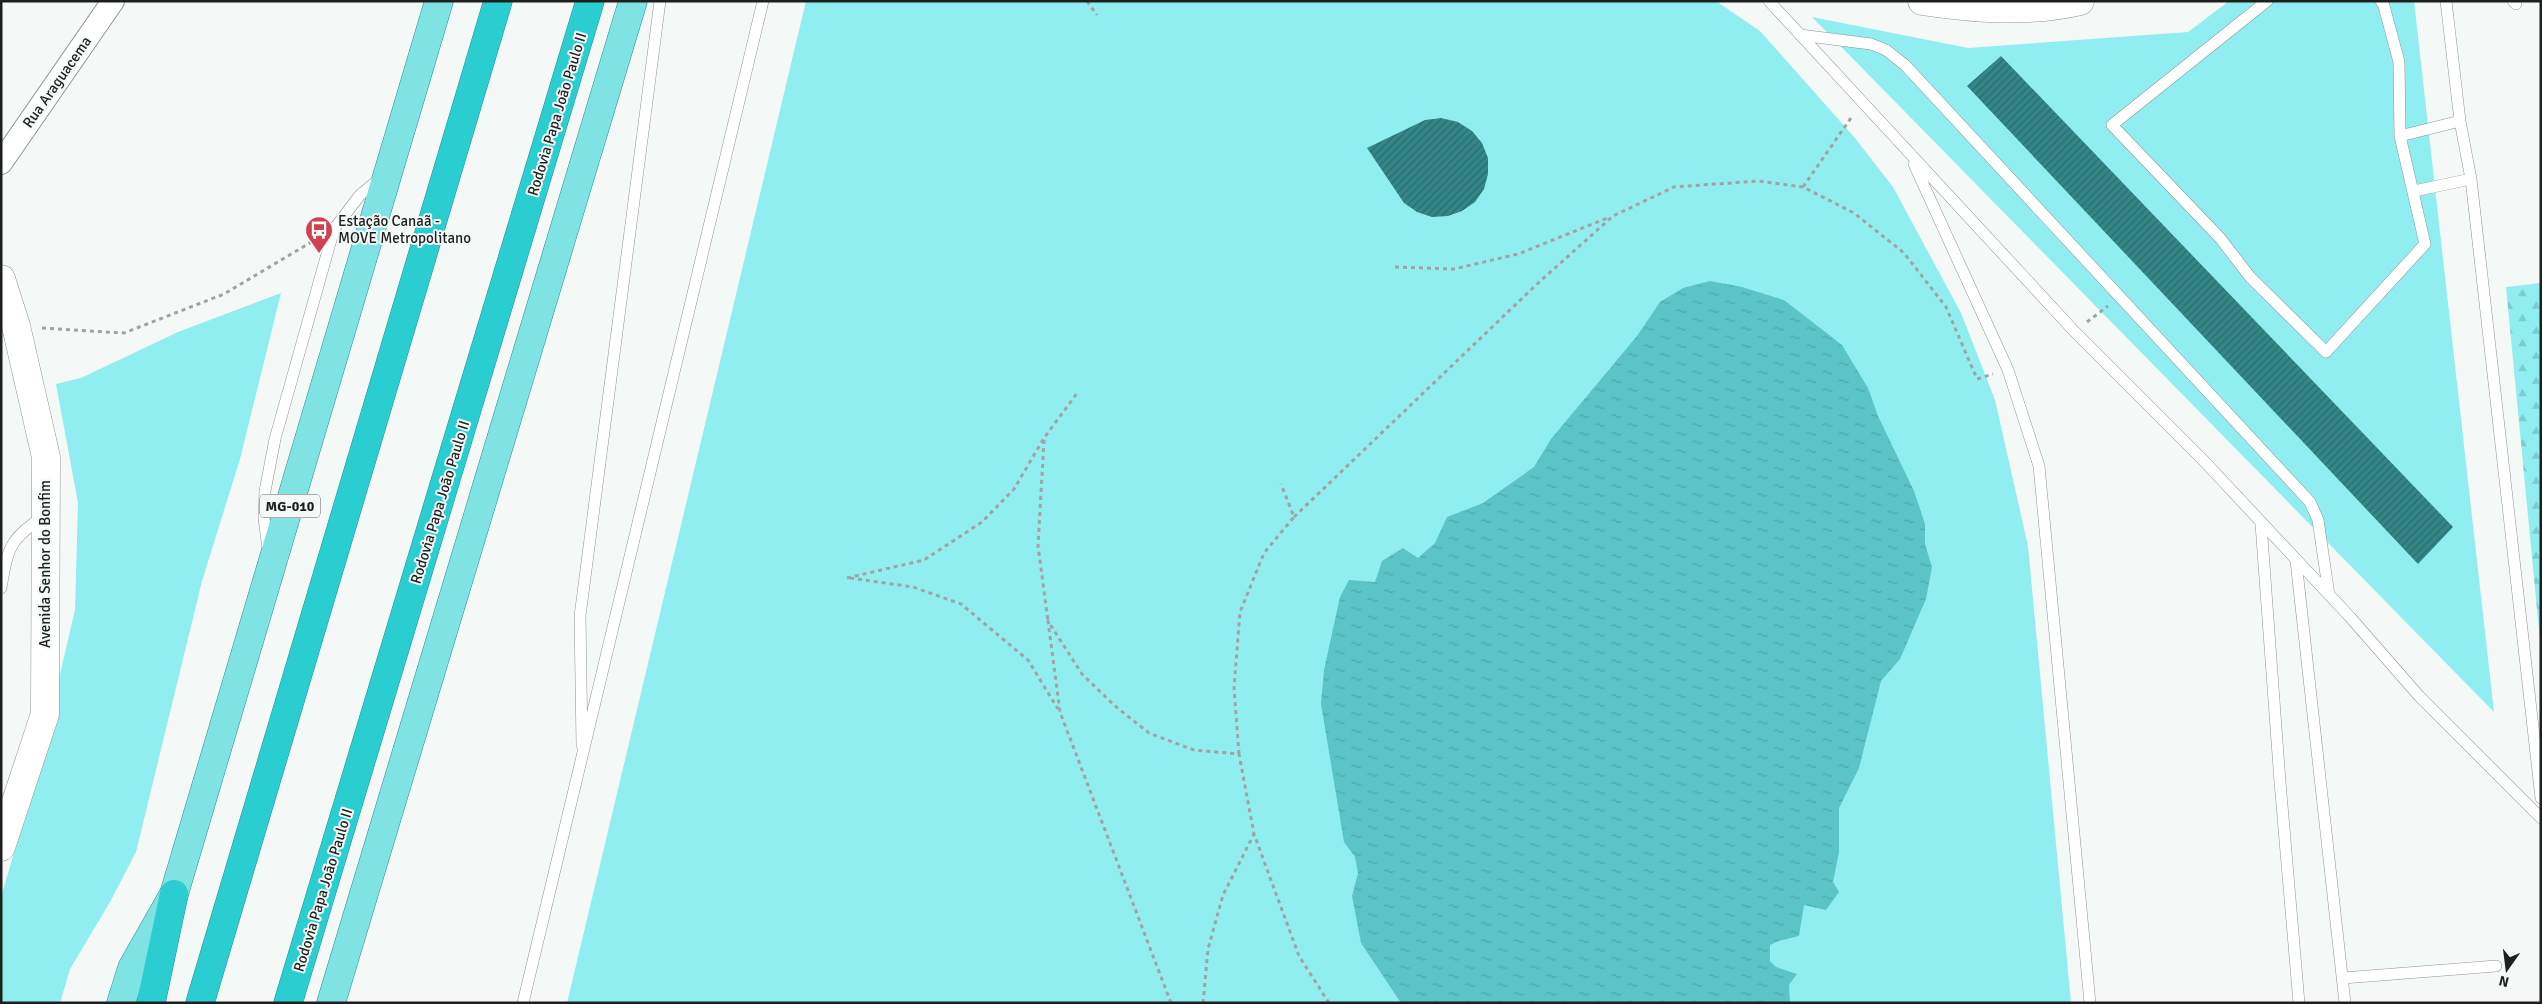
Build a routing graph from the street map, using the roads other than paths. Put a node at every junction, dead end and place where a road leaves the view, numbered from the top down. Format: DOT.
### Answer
graph roads {
  1 [pos="113,1"];
  2 [pos="440,1"];
  3 [pos="498,1"];
  4 [pos="590,1"];
  5 [pos="633,1"];
  6 [pos="660,1"];
  7 [pos="763,1"];
  8 [pos="1769,1"];
  9 [pos="1922,1"];
  10 [pos="2080,1"];
  11 [pos="2267,1"];
  12 [pos="2381,1"];
  13 [pos="2446,1"];
  14 [pos="1800,35"];
  15 [pos="2460,121"];
  16 [pos="2400,136"];
  17 [pos="1910,155"];
  18 [pos="1,162"];
  19 [pos="390,171"];
  20 [pos="2471,179"];
  21 [pos="2414,191"];
  22 [pos="1,279"];
  23 [pos="46,514"];
  24 [pos="2261,524"];
  25 [pos="2296,561"];
  26 [pos="271,571"];
  27 [pos="1,588"];
  28 [pos="2329,595"];
  29 [pos="582,762"];
  30 [pos="2541,798"];
  31 [pos="2541,818"];
  32 [pos="1,847"];
  33 [pos="174,894"];
  34 [pos="2496,966"];
  35 [pos="2343,978"];
  36 [pos="121,1003"];
  37 [pos="151,1003"];
  38 [pos="200,1003"];
  39 [pos="288,1003"];
  40 [pos="332,1003"];
  41 [pos="523,1003"];
  42 [pos="2090,1003"];
  43 [pos="2299,1003"];
  44 [pos="2345,1003"];
  1 -- 18 [label="street, Rua Araguacema"];
  2 -- 19 [label="main road, MG-010"];
  3 -- 38 [label="highway"];
  4 -- 39 [label="highway, Rodovia Papa João Paulo II"];
  5 -- 40 [label="main road"];
  6 -- 29 [label="lane"];
  7 -- 29 [label="lane"];
  8 -- 14 [label="lane"];
  9 -- 10 [label="street"];
  11 -- 21 [label="lane"];
  12 -- 16 [label="lane"];
  13 -- 15 [label="lane"];
  14 -- 17 [label="lane"];
  14 -- 28 [label="lane"];
  15 -- 16 [label="lane"];
  15 -- 20 [label="lane"];
  16 -- 21 [label="lane"];
  17 -- 24 [label="lane"];
  17 -- 42 [label="lane"];
  19 -- 26 [label="main road, MG-010"];
  19 -- 26 [label="lane"];
  20 -- 21 [label="lane"];
  20 -- 30 [label="lane"];
  22 -- 23 [label="street, Avenida Senhor do Bonfim"];
  23 -- 27 [label="lane"];
  23 -- 32 [label="street, Avenida Senhor do Bonfim"];
  24 -- 25 [label="lane"];
  24 -- 43 [label="lane"];
  25 -- 28 [label="lane"];
  25 -- 35 [label="lane"];
  26 -- 33 [label="main road, MG-010"];
  28 -- 31 [label="lane"];
  29 -- 41 [label="lane"];
  33 -- 36 [label="main road, MG-010"];
  33 -- 37 [label="highway"];
  34 -- 35 [label="lane"];
  35 -- 44 [label="lane"];
}
